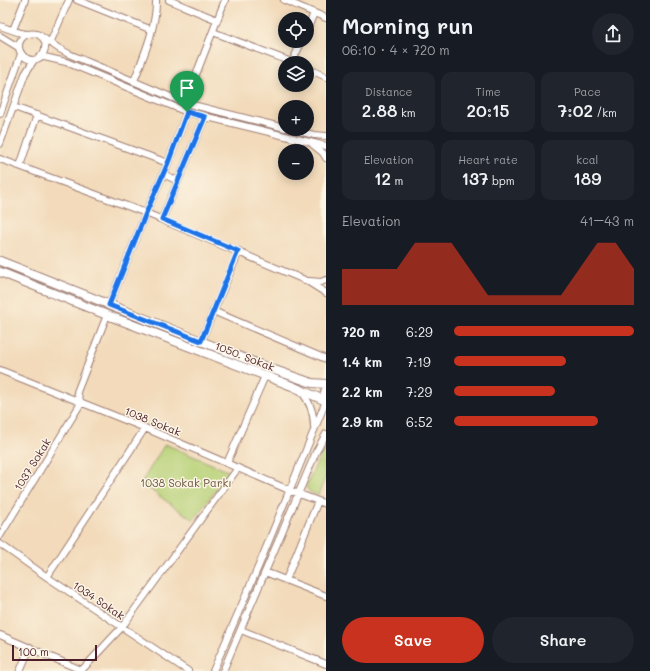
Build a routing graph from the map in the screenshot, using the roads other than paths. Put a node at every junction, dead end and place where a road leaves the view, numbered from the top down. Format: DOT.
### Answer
graph roads {
  1 [pos="26,0"];
  2 [pos="69,0"];
  3 [pos="78,0"];
  4 [pos="156,0"];
  5 [pos="169,0"];
  6 [pos="225,0"];
  7 [pos="284,0"];
  8 [pos="312,12"];
  9 [pos="314,13"];
  10 [pos="326,18"];
  11 [pos="217,20"];
  12 [pos="0,26"];
  13 [pos="13,30"];
  14 [pos="152,30"];
  15 [pos="213,32"];
  16 [pos="27,34"];
  17 [pos="39,35"];
  18 [pos="0,36"];
  19 [pos="50,43"];
  20 [pos="20,51"];
  21 [pos="40,56"];
  22 [pos="278,57"];
  23 [pos="34,60"];
  24 [pos="314,71"];
  25 [pos="326,77"];
  26 [pos="134,81"];
  27 [pos="185,103"];
  28 [pos="14,107"];
  29 [pos="187,112"];
  30 [pos="0,114"];
  31 [pos="37,115"];
  32 [pos="205,117"];
  33 [pos="278,126"];
  34 [pos="314,135"];
  35 [pos="326,136"];
  36 [pos="305,140"];
  37 [pos="0,144"];
  38 [pos="326,146"];
  39 [pos="326,158"];
  40 [pos="0,159"];
  41 [pos="168,163"];
  42 [pos="20,166"];
  43 [pos="163,174"];
  44 [pos="178,181"];
  45 [pos="146,213"];
  46 [pos="162,219"];
  47 [pos="238,251"];
  48 [pos="0,261"];
  49 [pos="0,272"];
  50 [pos="326,280"];
  51 [pos="307,281"];
  52 [pos="326,293"];
  53 [pos="109,305"];
  54 [pos="213,311"];
  55 [pos="107,315"];
  56 [pos="201,341"];
  57 [pos="326,359"];
  58 [pos="0,370"];
  59 [pos="265,376"];
  60 [pos="326,384"];
  61 [pos="326,389"];
  62 [pos="300,390"];
  63 [pos="326,402"];
  64 [pos="82,403"];
  65 [pos="145,428"];
  66 [pos="315,431"];
  67 [pos="326,434"];
  68 [pos="227,463"];
  69 [pos="238,468"];
  70 [pos="289,490"];
  71 [pos="298,493"];
  72 [pos="318,501"];
  73 [pos="326,504"];
  74 [pos="0,536"];
  75 [pos="0,544"];
  76 [pos="265,572"];
  77 [pos="47,577"];
  78 [pos="286,580"];
  79 [pos="326,596"];
  80 [pos="122,627"];
  81 [pos="241,630"];
  82 [pos="0,635"];
  83 [pos="30,647"];
  84 [pos="326,664"];
  85 [pos="81,670"];
  86 [pos="20,671"];
  87 [pos="188,671"];
  88 [pos="213,671"];
  89 [pos="223,671"];
  1 -- 13 [label="street"];
  2 -- 19 [label="street"];
  3 -- 14 [label="street"];
  4 -- 14 [label="street"];
  5 -- 11 [label="street"];
  6 -- 11 [label="street"];
  7 -- 8 [label="street"];
  9 -- 10 [label="street"];
  11 -- 15 [label="street"];
  12 -- 13 [label="street"];
  13 -- 16 [label="street"];
  14 -- 26 [label="street"];
  15 -- 22 [label="street"];
  15 -- 27 [label="street"];
  16 -- 17 [label="street"];
  16 -- 20 [label="street"];
  17 -- 19 [label="street"];
  17 -- 21 [label="street"];
  18 -- 20 [label="street"];
  19 -- 26 [label="street"];
  20 -- 23 [label="street"];
  20 -- 30 [label="street"];
  21 -- 23 [label="street"];
  21 -- 29 [label="street"];
  23 -- 28 [label="street"];
  24 -- 25 [label="street"];
  26 -- 27 [label="street"];
  27 -- 33 [label="street"];
  28 -- 31 [label="street"];
  28 -- 37 [label="street"];
  29 -- 32 [label="street"];
  29 -- 41 [label="street"];
  31 -- 41 [label="street"];
  31 -- 42 [label="street"];
  32 -- 36 [label="street"];
  32 -- 44 [label="street"];
  34 -- 35 [label="street"];
  36 -- 38 [label="street"];
  36 -- 39 [label="street"];
  40 -- 42 [label="street"];
  41 -- 43 [label="street"];
  42 -- 45 [label="street"];
  43 -- 44 [label="street"];
  43 -- 45 [label="street"];
  44 -- 46 [label="street"];
  45 -- 46 [label="street"];
  45 -- 53 [label="street"];
  46 -- 47 [label="street"];
  47 -- 51 [label="street"];
  47 -- 54 [label="street"];
  48 -- 53 [label="street, 1050. Sokak"];
  49 -- 55 [label="street, 1050. Sokak"];
  50 -- 51 [label="street"];
  51 -- 52 [label="street"];
  53 -- 56 [label="street, 1050. Sokak"];
  54 -- 56 [label="street"];
  54 -- 57 [label="street"];
  55 -- 59 [label="street, 1050. Sokak"];
  55 -- 64 [label="street"];
  56 -- 60 [label="street, 1050. Sokak"];
  58 -- 64 [label="street, 1038 Sokak"];
  59 -- 62 [label="street, 1050. Sokak"];
  59 -- 68 [label="street"];
  61 -- 63 [label="street"];
  62 -- 63 [label="street, 1050. Sokak"];
  62 -- 66 [label="street"];
  63 -- 66 [label="street"];
  64 -- 65 [label="street, 1038 Sokak"];
  64 -- 74 [label="street, 1037 Sokak"];
  65 -- 68 [label="street, 1038 Sokak"];
  65 -- 77 [label="street"];
  66 -- 70 [label="street"];
  67 -- 71 [label="street"];
  68 -- 69 [label="street, 1038 Sokak"];
  69 -- 70 [label="street, 1038 Sokak"];
  69 -- 80 [label="street"];
  70 -- 71 [label="street, 1038 Sokak"];
  70 -- 88 [label="street"];
  71 -- 72 [label="street, 1038 Sokak"];
  71 -- 76 [label="street"];
  72 -- 73 [label="street, 1038 Sokak"];
  72 -- 78 [label="street"];
  75 -- 77 [label="street, 1034 Sokak"];
  76 -- 78 [label="street"];
  76 -- 81 [label="street"];
  77 -- 80 [label="street, 1034 Sokak"];
  78 -- 79 [label="street"];
  80 -- 85 [label="street"];
  80 -- 87 [label="street, 1034 Sokak"];
  81 -- 84 [label="street"];
  81 -- 89 [label="street"];
  82 -- 83 [label="street"];
  83 -- 85 [label="street"];
  83 -- 86 [label="street"];
}
